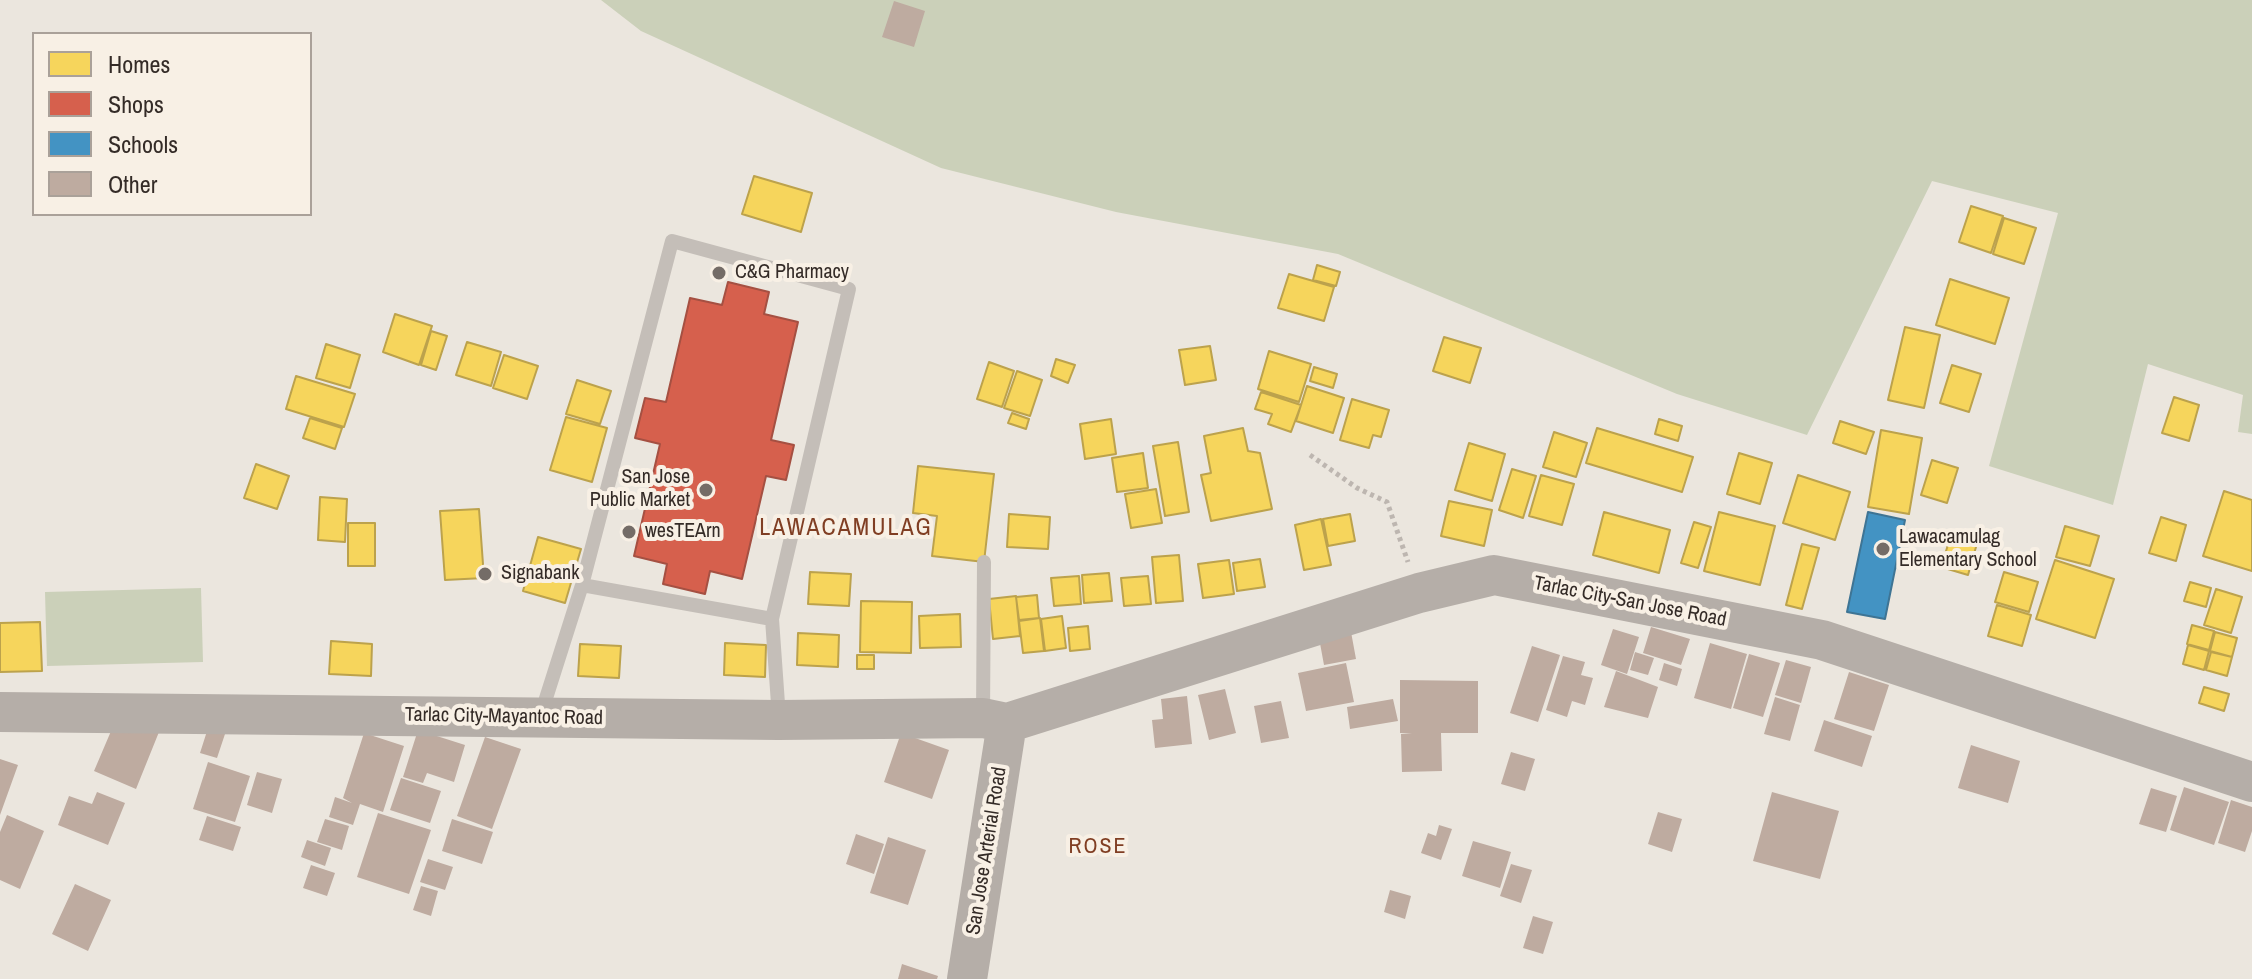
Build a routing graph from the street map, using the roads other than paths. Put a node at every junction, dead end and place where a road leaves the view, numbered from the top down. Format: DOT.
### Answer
graph roads {
  1 [pos="984,562"];
  2 [pos="582,585"];
  3 [pos="772,619"];
  4 [pos="0,712"];
  5 [pos="540,718"];
  6 [pos="779,720"];
  7 [pos="995,721"];
  8 [pos="2252,782"];
  9 [pos="967,979"];
  1 -- 7 [label="lane"];
  2 -- 3 [label="lane"];
  2 -- 3 [label="lane"];
  2 -- 5 [label="lane"];
  3 -- 6 [label="lane"];
  4 -- 5 [label="main road, Tarlac City-Mayantoc Road"];
  5 -- 6 [label="main road, Tarlac City-Mayantoc Road"];
  6 -- 7 [label="main road, Tarlac City-Mayantoc Road"];
  7 -- 8 [label="main road, Tarlac City-San Jose Road"];
  7 -- 9 [label="main road, San Jose Arterial Road"];
}
